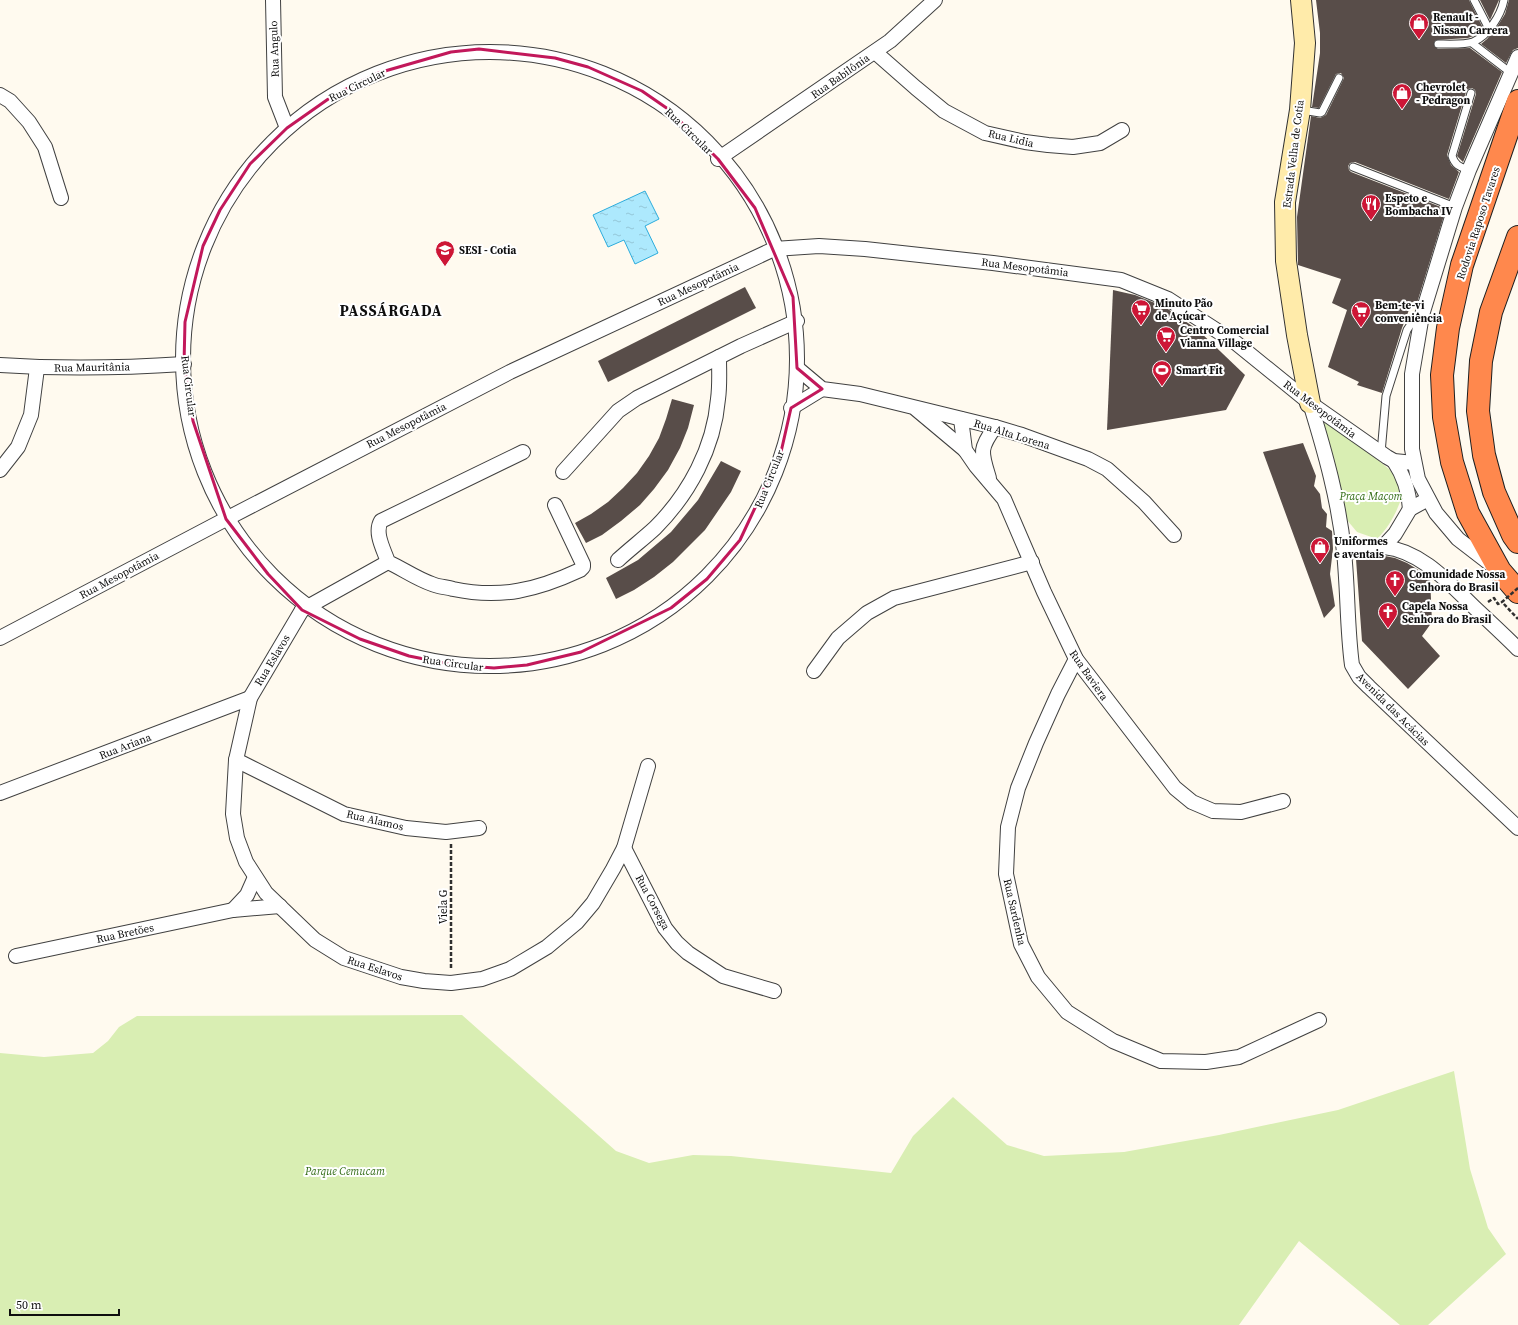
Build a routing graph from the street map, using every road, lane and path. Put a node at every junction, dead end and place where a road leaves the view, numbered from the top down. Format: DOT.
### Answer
graph roads {
  1 [pos="273,0"];
  2 [pos="935,0"];
  3 [pos="1301,0"];
  4 [pos="1474,0"];
  5 [pos="1504,0"];
  6 [pos="1489,29"];
  7 [pos="1472,43"];
  8 [pos="1438,44"];
  9 [pos="874,52"];
  10 [pos="1518,57"];
  11 [pos="1511,73"];
  12 [pos="1339,78"];
  13 [pos="1471,93"];
  14 [pos="0,95"];
  15 [pos="1518,101"];
  16 [pos="1300,110"];
  17 [pos="287,128"];
  18 [pos="1122,130"];
  19 [pos="718,159"];
  20 [pos="1353,167"];
  21 [pos="1469,170"];
  22 [pos="61,198"];
  23 [pos="1455,207"];
  24 [pos="1518,237"];
  25 [pos="774,249"];
  26 [pos="1422,315"];
  27 [pos="797,321"];
  28 [pos="719,357"];
  29 [pos="184,364"];
  30 [pos="0,365"];
  31 [pos="37,368"];
  32 [pos="797,368"];
  33 [pos="822,389"];
  34 [pos="1310,403"];
  35 [pos="913,407"];
  36 [pos="791,408"];
  37 [pos="960,419"];
  38 [pos="995,427"];
  39 [pos="965,450"];
  40 [pos="523,452"];
  41 [pos="1381,453"];
  42 [pos="1394,461"];
  43 [pos="1414,462"];
  44 [pos="0,470"];
  45 [pos="563,472"];
  46 [pos="989,480"];
  47 [pos="1428,499"];
  48 [pos="554,505"];
  49 [pos="1410,509"];
  50 [pos="226,518"];
  51 [pos="1174,535"];
  52 [pos="1518,542"];
  53 [pos="1383,547"];
  54 [pos="1344,553"];
  55 [pos="618,560"];
  56 [pos="388,562"];
  57 [pos="1032,562"];
  58 [pos="1500,571"];
  59 [pos="1518,588"];
  60 [pos="1510,597"];
  61 [pos="1494,598"];
  62 [pos="302,610"];
  63 [pos="1518,620"];
  64 [pos="0,638"];
  65 [pos="1518,649"];
  66 [pos="1076,660"];
  67 [pos="814,671"];
  68 [pos="250,698"];
  69 [pos="236,760"];
  70 [pos="648,766"];
  71 [pos="0,793"];
  72 [pos="1283,801"];
  73 [pos="479,828"];
  74 [pos="1518,828"];
  75 [pos="451,832"];
  76 [pos="624,848"];
  77 [pos="256,877"];
  78 [pos="280,906"];
  79 [pos="233,910"];
  80 [pos="16,956"];
  81 [pos="451,983"];
  82 [pos="774,991"];
  83 [pos="1319,1020"];
  1 -- 17 [label="street, Rua Angulo"];
  2 -- 9 [label="street, Rua Babilônia"];
  3 -- 16 [label="street, Estrada Velha de Cotia"];
  4 -- 6 [label="lane"];
  5 -- 6 [label="lane"];
  6 -- 7 [label="lane"];
  7 -- 8 [label="lane"];
  7 -- 11 [label="lane"];
  9 -- 18 [label="street, Rua Lidia"];
  9 -- 19 [label="street, Rua Babilônia"];
  10 -- 11 [label="street"];
  11 -- 21 [label="street"];
  12 -- 16 [label="lane"];
  13 -- 21 [label="lane"];
  14 -- 22 [label="street"];
  15 -- 58 [label="highway, Rodovia Raposo Tavares"];
  16 -- 34 [label="street, Estrada Velha de Cotia"];
  17 -- 19 [label="street, Rua Circular"];
  17 -- 29 [label="street, Rua Circular"];
  19 -- 25 [label="street, Rua Circular"];
  20 -- 23 [label="lane"];
  21 -- 23 [label="street"];
  23 -- 26 [label="street"];
  24 -- 52 [label="highway"];
  25 -- 27 [label="street, Rua Circular"];
  25 -- 34 [label="street, Rua Mesopotâmia"];
  25 -- 50 [label="street, Rua Mesopotâmia"];
  26 -- 41 [label="lane"];
  26 -- 43 [label="street"];
  27 -- 28 [label="street"];
  27 -- 32 [label="street, Rua Circular"];
  28 -- 45 [label="street"];
  28 -- 55 [label="street"];
  29 -- 31 [label="street, Rua Mauritânia"];
  29 -- 50 [label="street, Rua Circular"];
  30 -- 31 [label="street, Rua Mauritânia"];
  31 -- 44 [label="street"];
  32 -- 33 [label="street"];
  32 -- 36 [label="street, Rua Circular"];
  33 -- 35 [label="street, Rua Alta Lorena"];
  33 -- 36 [label="street"];
  34 -- 41 [label="street, Rua Mesopotâmia"];
  34 -- 54 [label="street, Avenida das Acácias"];
  35 -- 37 [label="street, Rua Alta Lorena"];
  35 -- 39 [label="street, Rua Baviera"];
  36 -- 62 [label="street, Rua Circular"];
  37 -- 38 [label="street, Rua Alta Lorena"];
  37 -- 39 [label="street, Rua Baviera"];
  38 -- 46 [label="street"];
  38 -- 51 [label="street, Rua Alta Lorena"];
  39 -- 46 [label="street, Rua Baviera"];
  40 -- 56 [label="street"];
  41 -- 42 [label="street, Rua Mesopotâmia"];
  42 -- 43 [label="street, Rua Mesopotâmia"];
  42 -- 49 [label="street"];
  43 -- 47 [label="street"];
  46 -- 57 [label="street, Rua Baviera"];
  47 -- 49 [label="street"];
  47 -- 58 [label="street"];
  48 -- 56 [label="street"];
  49 -- 53 [label="street"];
  50 -- 62 [label="street, Rua Circular"];
  50 -- 64 [label="street, Rua Mesopotâmia"];
  53 -- 54 [label="street"];
  53 -- 65 [label="street"];
  54 -- 74 [label="street, Avenida das Acácias"];
  56 -- 62 [label="street"];
  57 -- 66 [label="street, Rua Baviera"];
  57 -- 67 [label="street"];
  58 -- 60 [label="highway, Rodovia Raposo Tavares"];
  59 -- 60 [label="path, bridge"];
  60 -- 61 [label="path"];
  60 -- 63 [label="path, bridge"];
  62 -- 68 [label="street, Rua Eslavos"];
  66 -- 72 [label="street, Rua Baviera"];
  66 -- 83 [label="street, Rua Sardenha"];
  68 -- 69 [label="street, Rua Eslavos"];
  68 -- 71 [label="street, Rua Ariana"];
  69 -- 75 [label="street, Rua Alamos"];
  69 -- 77 [label="street, Rua Eslavos"];
  70 -- 76 [label="street, Rua Eslavos"];
  73 -- 75 [label="street, Rua Alamos"];
  75 -- 81 [label="path, Viela G"];
  76 -- 81 [label="street, Rua Eslavos"];
  76 -- 82 [label="street, Rua Corsega"];
  77 -- 78 [label="street, Rua Eslavos"];
  77 -- 79 [label="street"];
  78 -- 79 [label="street, Rua Bretões"];
  78 -- 81 [label="street, Rua Eslavos"];
  79 -- 80 [label="street, Rua Bretões"];
}
